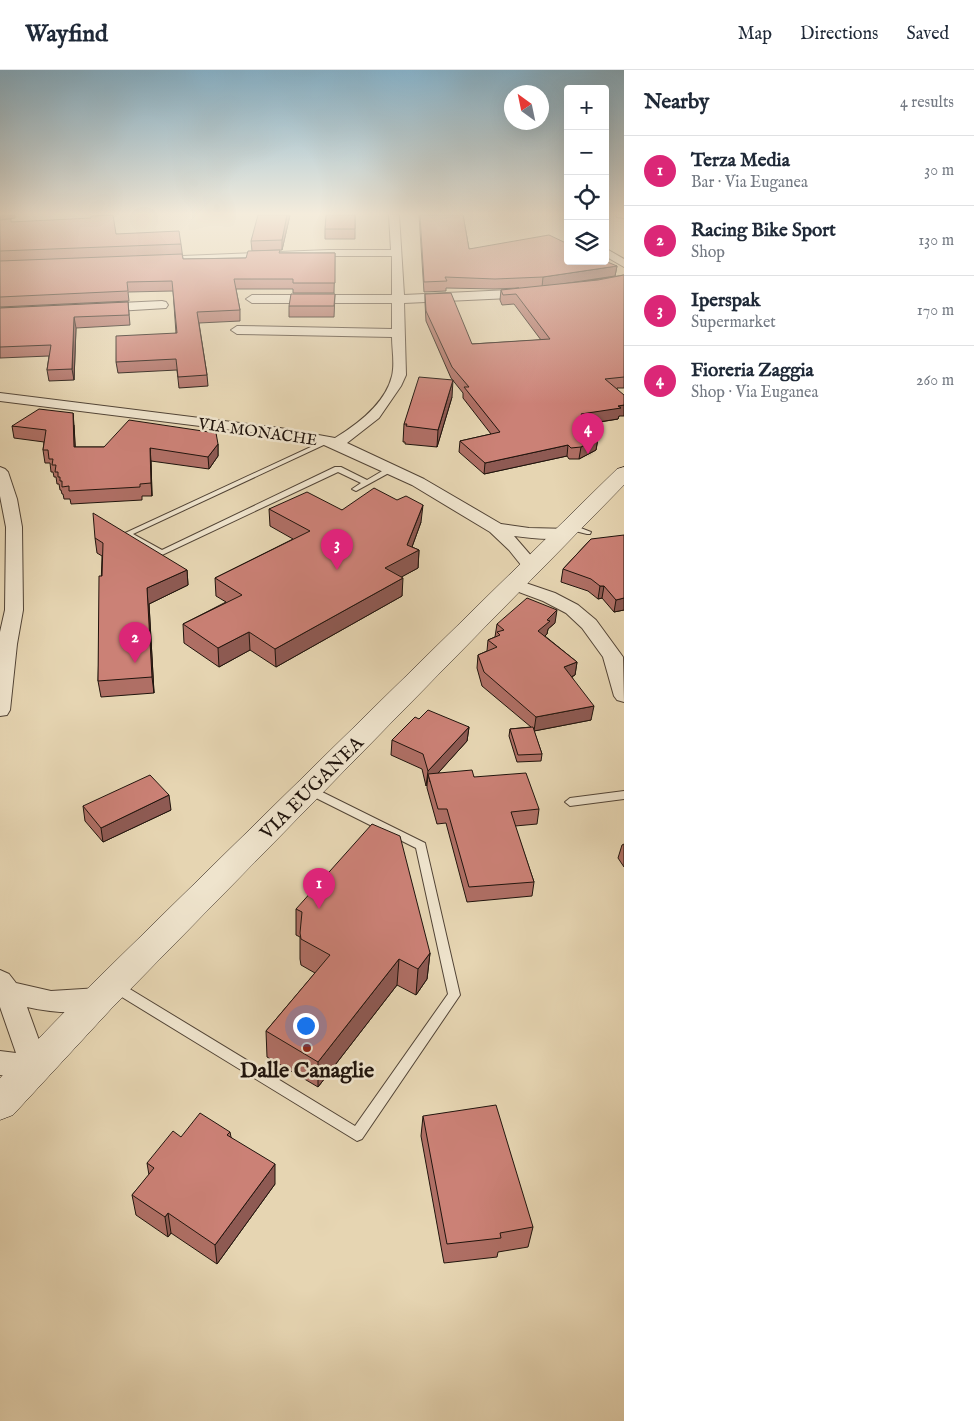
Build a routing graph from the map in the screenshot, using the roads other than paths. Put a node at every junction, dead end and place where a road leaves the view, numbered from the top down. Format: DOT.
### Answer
graph roads {
  1 [pos="398,278"];
  2 [pos="541,292"];
  3 [pos="252,298"];
  4 [pos="398,299"];
  5 [pos="162,305"];
  6 [pos="86,308"];
  7 [pos="237,330"];
  8 [pos="399,333"];
  9 [pos="3,399"];
  10 [pos="332,443"];
  11 [pos="392,469"];
  12 [pos="0,472"];
  13 [pos="624,473"];
  14 [pos="366,483"];
  15 [pos="356,488"];
  16 [pos="4,499"];
  17 [pos="496,528"];
  18 [pos="574,531"];
  19 [pos="522,575"];
  20 [pos="7,610"];
  21 [pos="624,696"];
  22 [pos="1,703"];
  23 [pos="309,790"];
  24 [pos="624,795"];
  25 [pos="570,802"];
  26 [pos="4,986"];
  27 [pos="106,992"];
  28 [pos="0,1063"];
  29 [pos="35,1068"];
  30 [pos="0,1103"];
  1 -- 4 [label="street"];
  2 -- 4 [label="street"];
  3 -- 4 [label="street"];
  4 -- 8 [label="street"];
  5 -- 6 [label="street"];
  7 -- 8 [label="street"];
  8 -- 10 [label="street"];
  9 -- 10 [label="street, VIA MONACHE"];
  10 -- 11 [label="street, VIA MONACHE"];
  10 -- 14 [label="lane"];
  11 -- 14 [label="lane"];
  11 -- 17 [label="street, VIA MONACHE"];
  12 -- 16 [label="street"];
  13 -- 18 [label="street, VIA EUGANEA"];
  14 -- 15 [label="lane"];
  16 -- 20 [label="street"];
  17 -- 18 [label="street, VIA MONACHE"];
  17 -- 19 [label="street, VIA MONACHE"];
  18 -- 19 [label="street, VIA EUGANEA"];
  19 -- 21 [label="street"];
  19 -- 23 [label="street, VIA EUGANEA"];
  20 -- 22 [label="street"];
  23 -- 27 [label="street, VIA EUGANEA"];
  23 -- 27 [label="lane"];
  24 -- 25 [label="lane"];
  26 -- 27 [label="street"];
  26 -- 29 [label="street"];
  27 -- 29 [label="street, VIA EUGANEA"];
  28 -- 29 [label="street"];
  29 -- 30 [label="street, VIA EUGANEA"];
}
